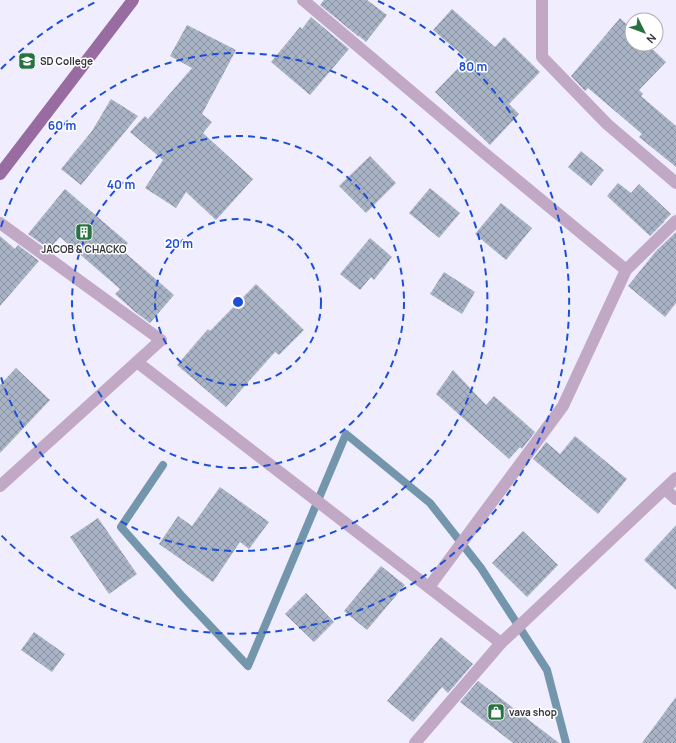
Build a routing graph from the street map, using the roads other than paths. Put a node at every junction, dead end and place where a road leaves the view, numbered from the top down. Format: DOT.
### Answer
graph roads {
  1 [pos="133,0"];
  2 [pos="303,0"];
  3 [pos="542,0"];
  4 [pos="0,174"];
  5 [pos="676,183"];
  6 [pos="676,221"];
  7 [pos="0,223"];
  8 [pos="626,270"];
  9 [pos="137,362"];
  10 [pos="676,478"];
  11 [pos="0,486"];
  12 [pos="665,489"];
  13 [pos="676,499"];
  14 [pos="429,587"];
  15 [pos="501,643"];
  16 [pos="415,743"];
  1 -- 4 [label="main road"];
  2 -- 8 [label="street"];
  3 -- 5 [label="street"];
  6 -- 8 [label="street"];
  7 -- 9 [label="street"];
  8 -- 14 [label="street"];
  9 -- 11 [label="street"];
  9 -- 14 [label="street"];
  10 -- 12 [label="street"];
  12 -- 13 [label="street"];
  12 -- 15 [label="street"];
  14 -- 15 [label="street"];
  15 -- 16 [label="street"];
}
